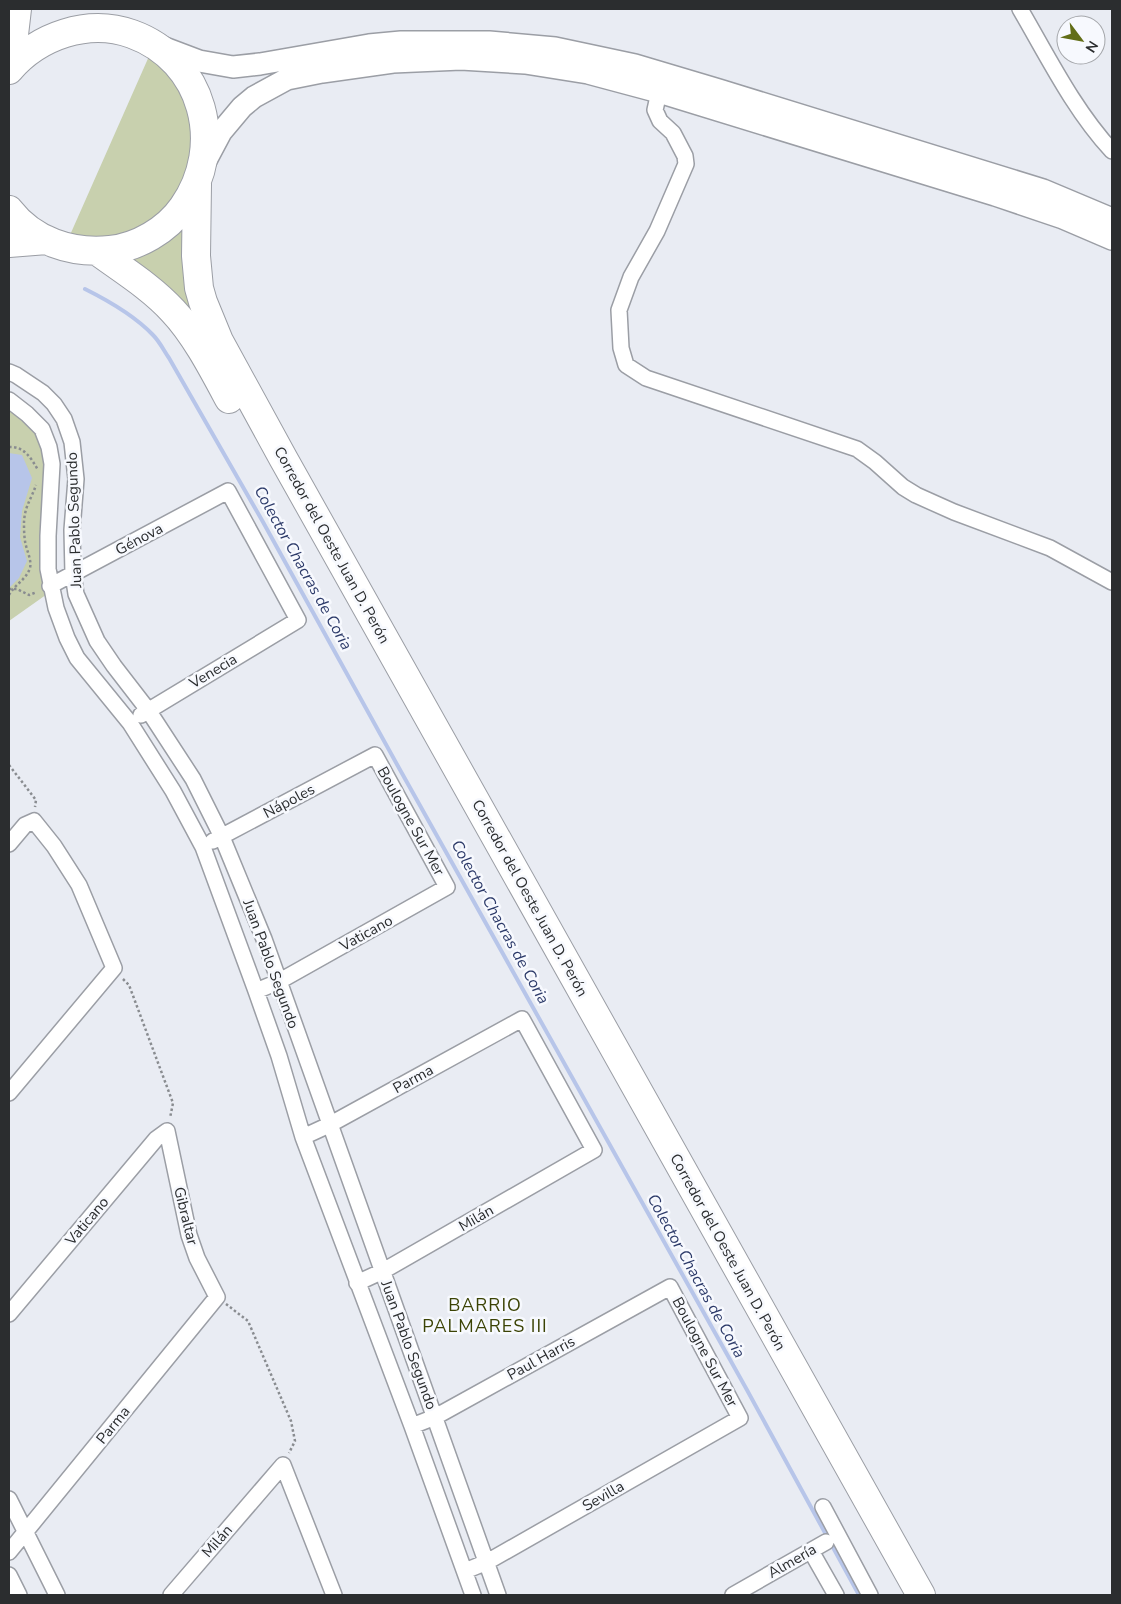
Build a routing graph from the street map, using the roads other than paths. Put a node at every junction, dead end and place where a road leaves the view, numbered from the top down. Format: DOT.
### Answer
graph roads {
  1 [pos="17,9"];
  2 [pos="110,9"];
  3 [pos="1020,9"];
  4 [pos="139,37"];
  5 [pos="9,69"];
  6 [pos="659,92"];
  7 [pos="1112,151"];
  8 [pos="200,175"];
  9 [pos="9,210"];
  10 [pos="1112,219"];
  11 [pos="1112,239"];
  12 [pos="47,240"];
  13 [pos="9,243"];
  14 [pos="97,251"];
  15 [pos="9,372"];
  16 [pos="9,400"];
  17 [pos="73,574"];
  18 [pos="1112,582"];
  19 [pos="50,586"];
  20 [pos="298,620"];
  21 [pos="148,710"];
  22 [pos="130,724"];
  23 [pos="375,756"];
  24 [pos="222,837"];
  25 [pos="9,844"];
  26 [pos="203,847"];
  27 [pos="447,887"];
  28 [pos="278,982"];
  29 [pos="256,991"];
  30 [pos="9,1093"];
  31 [pos="329,1125"];
  32 [pos="167,1131"];
  33 [pos="303,1137"];
  34 [pos="594,1150"];
  35 [pos="383,1271"];
  36 [pos="357,1283"];
  37 [pos="670,1287"];
  38 [pos="217,1297"];
  39 [pos="9,1314"];
  40 [pos="435,1417"];
  41 [pos="740,1418"];
  42 [pos="412,1426"];
  43 [pos="9,1499"];
  44 [pos="823,1507"];
  45 [pos="25,1532"];
  46 [pos="826,1542"];
  47 [pos="811,1551"];
  48 [pos="9,1552"];
  49 [pos="487,1562"];
  50 [pos="465,1571"];
  51 [pos="9,1575"];
  52 [pos="19,1595"];
  53 [pos="57,1595"];
  54 [pos="171,1595"];
  55 [pos="334,1595"];
  56 [pos="473,1595"];
  57 [pos="498,1595"];
  58 [pos="733,1595"];
  59 [pos="836,1595"];
  60 [pos="870,1595"];
  61 [pos="900,1595"];
  62 [pos="921,1595"];
  1 -- 5 [label="highway"];
  2 -- 4 [label="highway"];
  3 -- 7 [label="street"];
  4 -- 5 [label="highway"];
  4 -- 8 [label="highway, Corredor del Oeste Juan D. Perón"];
  4 -- 10 [label="main road"];
  6 -- 8 [label="main road"];
  6 -- 11 [label="main road"];
  6 -- 18 [label="street"];
  8 -- 14 [label="highway"];
  8 -- 62 [label="highway, Corredor del Oeste Juan D. Perón"];
  9 -- 12 [label="highway"];
  12 -- 13 [label="highway"];
  12 -- 14 [label="highway"];
  14 -- 61 [label="highway, Corredor del Oeste Juan D. Perón"];
  15 -- 17 [label="street, Juan Pablo Segundo"];
  16 -- 19 [label="street, Juan Pablo Segundo"];
  17 -- 19 [label="street, Génova"];
  17 -- 20 [label="street, Génova"];
  17 -- 21 [label="street, Juan Pablo Segundo"];
  19 -- 22 [label="street, Juan Pablo Segundo"];
  20 -- 21 [label="street, Venecia"];
  21 -- 22 [label="street, Venecia"];
  21 -- 24 [label="street, Juan Pablo Segundo"];
  22 -- 26 [label="street, Juan Pablo Segundo"];
  23 -- 24 [label="street, Nápoles"];
  23 -- 27 [label="street, Boulogne Sur Mer"];
  24 -- 26 [label="street, Nápoles"];
  24 -- 28 [label="street, Juan Pablo Segundo"];
  25 -- 30 [label="street"];
  26 -- 29 [label="street, Juan Pablo Segundo"];
  27 -- 28 [label="street, Vaticano"];
  28 -- 29 [label="street, Vaticano"];
  28 -- 31 [label="street, Juan Pablo Segundo"];
  29 -- 33 [label="street, Juan Pablo Segundo"];
  31 -- 33 [label="street, Parma"];
  31 -- 34 [label="street, Parma"];
  31 -- 35 [label="street, Juan Pablo Segundo"];
  32 -- 38 [label="street, Gibraltar"];
  32 -- 39 [label="street, Vaticano"];
  33 -- 36 [label="street, Juan Pablo Segundo"];
  34 -- 35 [label="street, Milán"];
  35 -- 36 [label="street, Milán"];
  35 -- 40 [label="street, Juan Pablo Segundo"];
  36 -- 42 [label="street, Juan Pablo Segundo"];
  37 -- 40 [label="street, Paul Harris"];
  37 -- 41 [label="street, Boulogne Sur Mer"];
  38 -- 45 [label="street, Parma"];
  40 -- 42 [label="street, Paul Harris"];
  40 -- 49 [label="street, Juan Pablo Segundo"];
  41 -- 49 [label="street, Sevilla"];
  42 -- 50 [label="street, Juan Pablo Segundo"];
  43 -- 45 [label="street"];
  44 -- 60 [label="street"];
  45 -- 48 [label="street, Parma"];
  45 -- 53 [label="street"];
  46 -- 47 [label="street, Almería"];
  47 -- 58 [label="street, Almería"];
  47 -- 59 [label="street"];
  49 -- 50 [label="street, Sevilla"];
  49 -- 57 [label="street, Juan Pablo Segundo"];
  50 -- 56 [label="street, Juan Pablo Segundo"];
  51 -- 52 [label="street"];
  54 -- 55 [label="street, Milán"];
}
